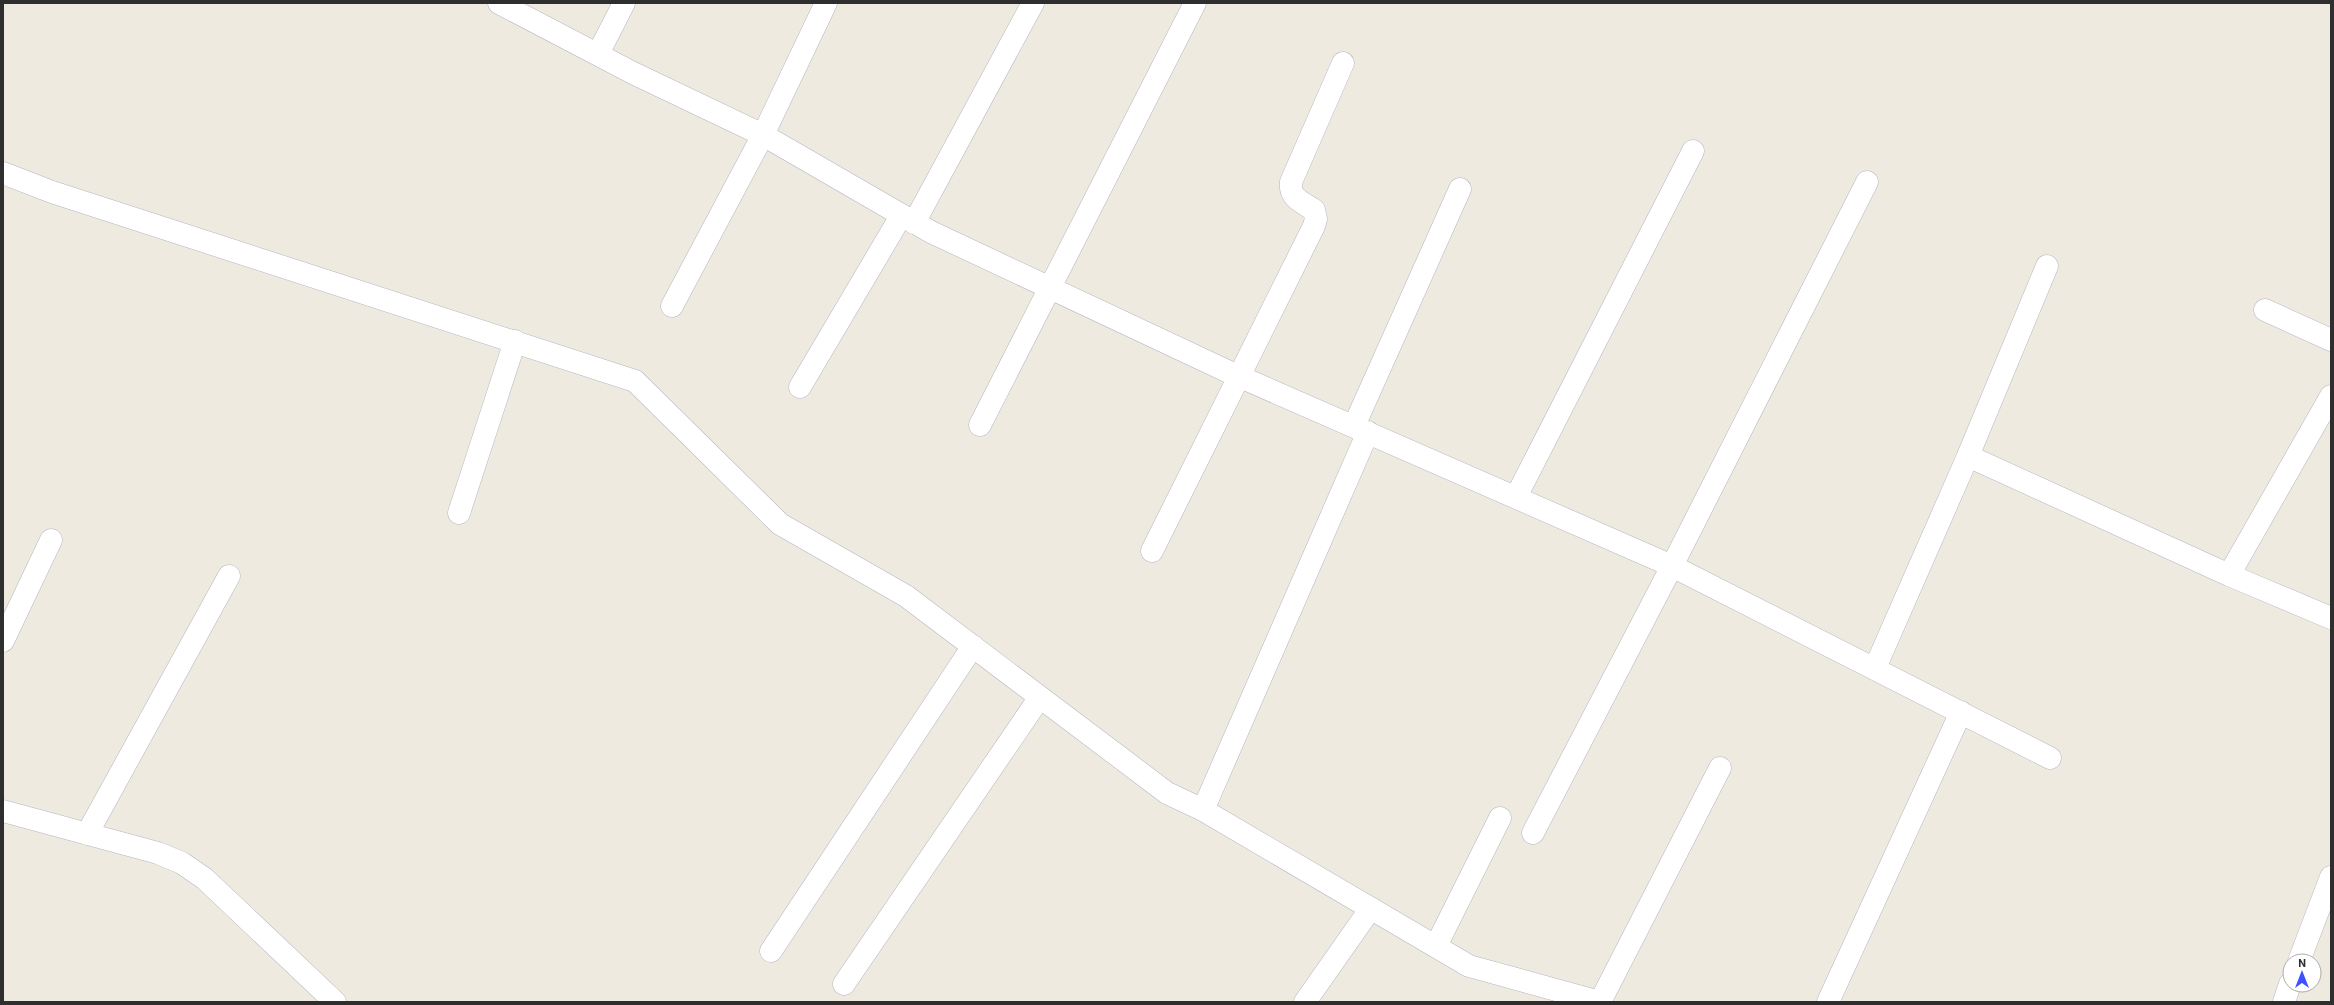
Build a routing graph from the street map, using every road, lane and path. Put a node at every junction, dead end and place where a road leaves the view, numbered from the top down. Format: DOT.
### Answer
graph roads {
  1 [pos="499,3"];
  2 [pos="624,3"];
  3 [pos="826,3"];
  4 [pos="1033,3"];
  5 [pos="1194,3"];
  6 [pos="598,54"];
  7 [pos="1343,63"];
  8 [pos="764,135"];
  9 [pos="1693,151"];
  10 [pos="3,173"];
  11 [pos="1867,182"];
  12 [pos="1460,189"];
  13 [pos="908,219"];
  14 [pos="2047,266"];
  15 [pos="1049,287"];
  16 [pos="672,306"];
  17 [pos="2265,310"];
  18 [pos="2331,340"];
  19 [pos="515,342"];
  20 [pos="1239,375"];
  21 [pos="800,387"];
  22 [pos="2331,396"];
  23 [pos="980,425"];
  24 [pos="1361,429"];
  25 [pos="1968,456"];
  26 [pos="1516,497"];
  27 [pos="459,513"];
  28 [pos="51,540"];
  29 [pos="1152,551"];
  30 [pos="1672,566"];
  31 [pos="2229,575"];
  32 [pos="230,576"];
  33 [pos="2331,618"];
  34 [pos="3,641"];
  35 [pos="973,646"];
  36 [pos="1874,668"];
  37 [pos="1040,697"];
  38 [pos="1961,712"];
  39 [pos="2050,758"];
  40 [pos="1720,768"];
  41 [pos="1203,810"];
  42 [pos="3,811"];
  43 [pos="1500,818"];
  44 [pos="1533,833"];
  45 [pos="87,834"];
  46 [pos="2331,877"];
  47 [pos="1371,908"];
  48 [pos="1436,946"];
  49 [pos="771,951"];
  50 [pos="2302,953"];
  51 [pos="844,984"];
  52 [pos="335,1002"];
  53 [pos="1305,1002"];
  54 [pos="1600,1002"];
  55 [pos="1828,1002"];
  1 -- 6 [label="street"];
  2 -- 6 [label="street"];
  3 -- 8 [label="street"];
  4 -- 13 [label="street"];
  5 -- 15 [label="street"];
  6 -- 8 [label="street"];
  7 -- 20 [label="street"];
  8 -- 13 [label="street"];
  8 -- 16 [label="street"];
  9 -- 26 [label="street"];
  10 -- 19 [label="street"];
  11 -- 30 [label="street"];
  12 -- 24 [label="street"];
  13 -- 15 [label="street"];
  13 -- 21 [label="street"];
  14 -- 25 [label="street"];
  15 -- 20 [label="street"];
  15 -- 23 [label="street"];
  17 -- 18 [label="street"];
  19 -- 27 [label="street"];
  19 -- 35 [label="street"];
  20 -- 24 [label="street"];
  20 -- 29 [label="street"];
  22 -- 31 [label="street"];
  24 -- 26 [label="street"];
  24 -- 41 [label="street"];
  25 -- 31 [label="street"];
  25 -- 36 [label="street"];
  26 -- 30 [label="street"];
  28 -- 34 [label="street"];
  30 -- 36 [label="street"];
  30 -- 44 [label="street"];
  31 -- 33 [label="street"];
  32 -- 45 [label="street"];
  35 -- 37 [label="street"];
  35 -- 49 [label="street"];
  36 -- 38 [label="street"];
  37 -- 41 [label="street"];
  37 -- 51 [label="street"];
  38 -- 39 [label="street"];
  38 -- 55 [label="street"];
  40 -- 54 [label="street"];
  41 -- 47 [label="street"];
  42 -- 45 [label="street"];
  43 -- 48 [label="street"];
  45 -- 52 [label="street"];
  46 -- 50 [label="street"];
  47 -- 48 [label="street"];
  47 -- 53 [label="street"];
  48 -- 54 [label="street"];
}
